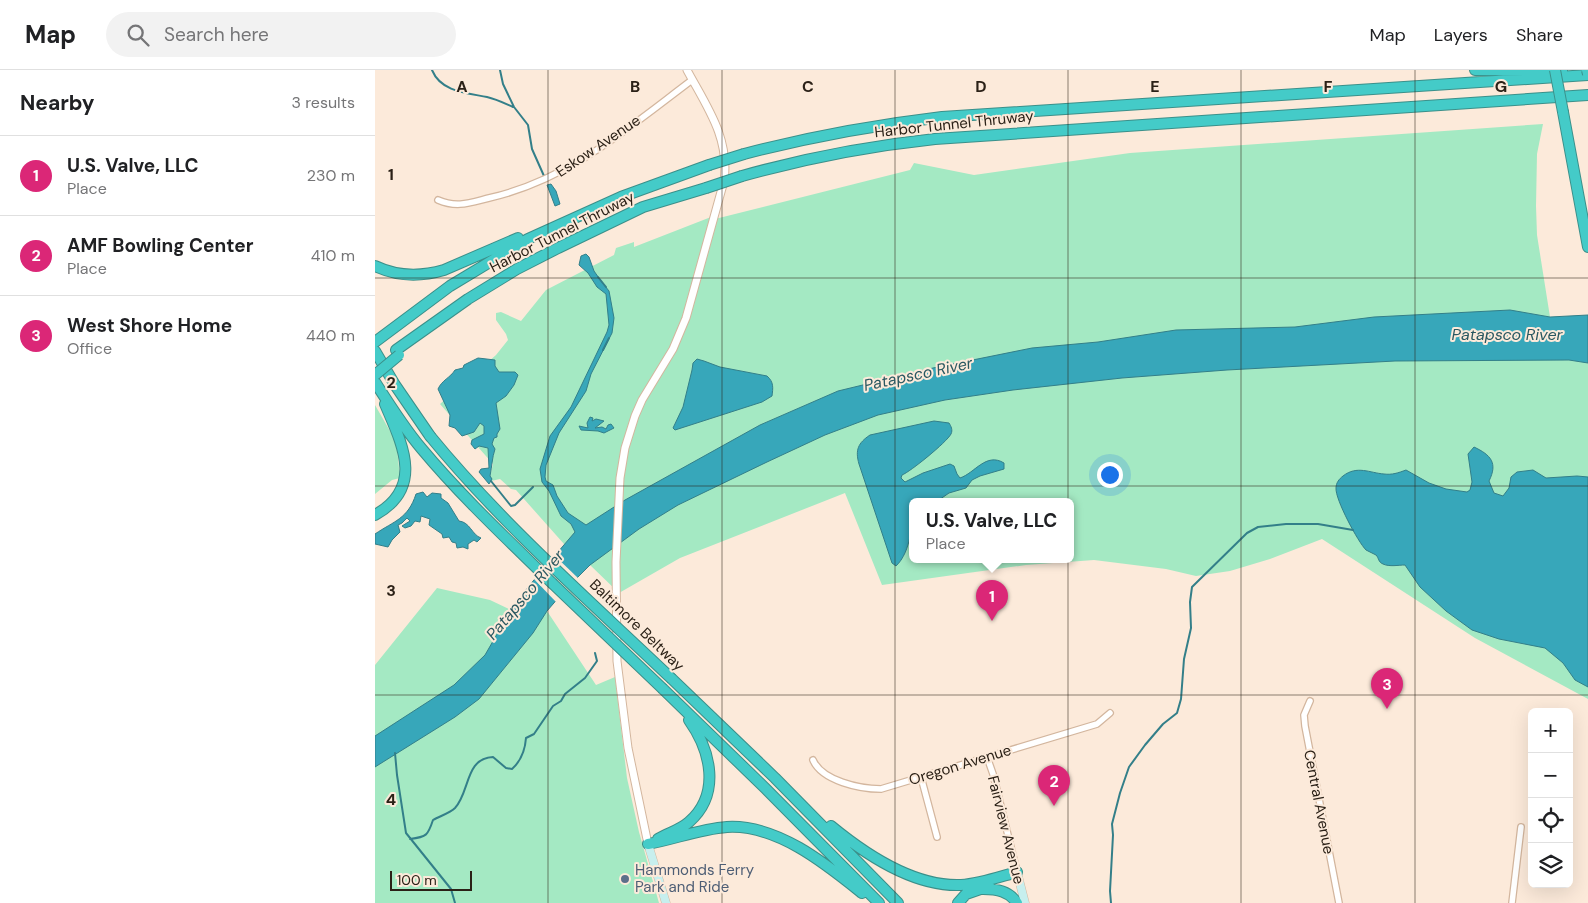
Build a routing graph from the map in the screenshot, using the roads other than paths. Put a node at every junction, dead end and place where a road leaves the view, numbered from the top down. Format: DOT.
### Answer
graph roads {
  1 [pos="687,70"];
  2 [pos="1475,70"];
  3 [pos="1555,70"];
  4 [pos="1588,72"];
  5 [pos="692,80"];
  6 [pos="1588,95"];
  7 [pos="621,197"];
  8 [pos="437,200"];
  9 [pos="1588,247"];
  10 [pos="375,266"];
  11 [pos="375,342"];
  12 [pos="375,351"];
  13 [pos="397,353"];
  14 [pos="375,367"];
  15 [pos="375,375"];
  16 [pos="375,382"];
  17 [pos="375,514"];
  18 [pos="673,698"];
  19 [pos="1310,701"];
  20 [pos="1110,713"];
  21 [pos="987,758"];
  22 [pos="813,760"];
  23 [pos="921,777"];
  24 [pos="775,778"];
  25 [pos="1521,827"];
  26 [pos="937,837"];
  27 [pos="648,844"];
  28 [pos="1018,875"];
  29 [pos="979,888"];
  30 [pos="666,903"];
  31 [pos="873,903"];
  32 [pos="879,903"];
  33 [pos="898,903"];
  34 [pos="958,903"];
  35 [pos="1017,903"];
  36 [pos="1025,903"];
  37 [pos="1339,903"];
  38 [pos="1513,903"];
  1 -- 5 [label="street"];
  2 -- 4 [label="highway"];
  3 -- 9 [label="highway, bridge"];
  4 -- 7 [label="highway, Harbor Tunnel Thruway, bridge"];
  5 -- 8 [label="street, Eskow Avenue"];
  5 -- 27 [label="street"];
  6 -- 13 [label="highway, Harbor Tunnel Thruway, bridge"];
  7 -- 10 [label="highway"];
  7 -- 11 [label="highway, Harbor Tunnel Thruway"];
  12 -- 24 [label="highway, Baltimore Beltway, bridge"];
  13 -- 14 [label="highway, Harbor Tunnel Thruway"];
  13 -- 15 [label="highway, bridge"];
  16 -- 17 [label="highway"];
  16 -- 18 [label="highway, Baltimore Beltway, bridge"];
  18 -- 27 [label="highway"];
  18 -- 32 [label="highway, Baltimore Beltway"];
  19 -- 37 [label="street, Central Avenue"];
  20 -- 21 [label="street, Oregon Avenue"];
  21 -- 23 [label="street, Oregon Avenue"];
  21 -- 28 [label="street, Fairview Avenue"];
  22 -- 23 [label="street, Oregon Avenue"];
  23 -- 26 [label="street"];
  24 -- 28 [label="highway"];
  24 -- 33 [label="highway, Baltimore Beltway"];
  25 -- 38 [label="street"];
  27 -- 30 [label="main road"];
  27 -- 31 [label="highway"];
  28 -- 29 [label="highway"];
  28 -- 36 [label="main road, Fairview Avenue"];
  29 -- 34 [label="highway"];
  29 -- 35 [label="highway"];
}
